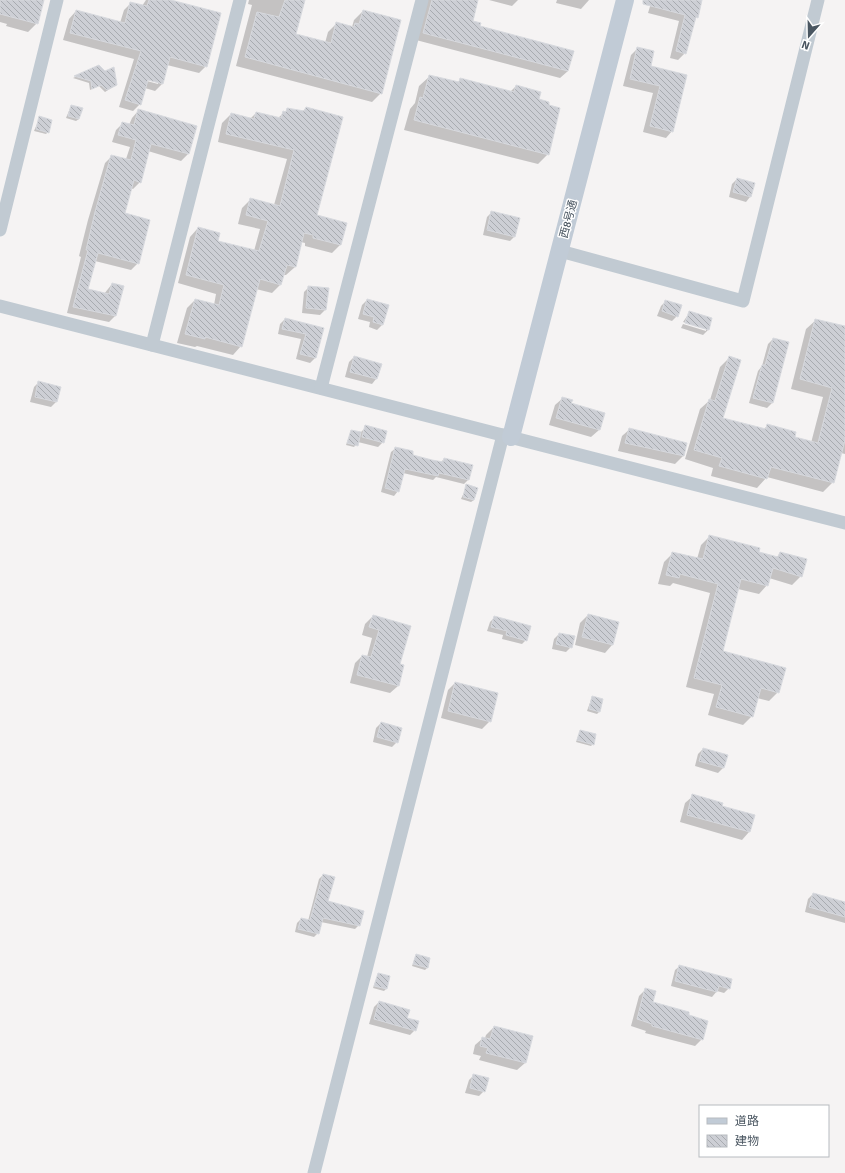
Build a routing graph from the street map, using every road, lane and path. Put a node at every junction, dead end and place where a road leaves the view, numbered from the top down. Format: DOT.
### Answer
graph roads {
  1 [pos="57,0"];
  2 [pos="240,0"];
  3 [pos="422,0"];
  4 [pos="625,0"];
  5 [pos="818,0"];
  6 [pos="0,230"];
  7 [pos="560,252"];
  8 [pos="0,306"];
  9 [pos="152,345"];
  10 [pos="321,388"];
  11 [pos="507,436"];
  12 [pos="845,523"];
  13 [pos="314,1173"];
  1 -- 6 [label="street"];
  2 -- 9 [label="street"];
  3 -- 10 [label="street"];
  4 -- 7 [label="street, 西8号通"];
  5 -- 7 [label="street"];
  7 -- 11 [label="street, 西8号通"];
  8 -- 9 [label="street"];
  9 -- 10 [label="street"];
  10 -- 11 [label="street"];
  11 -- 12 [label="street"];
  11 -- 13 [label="street"];
}
